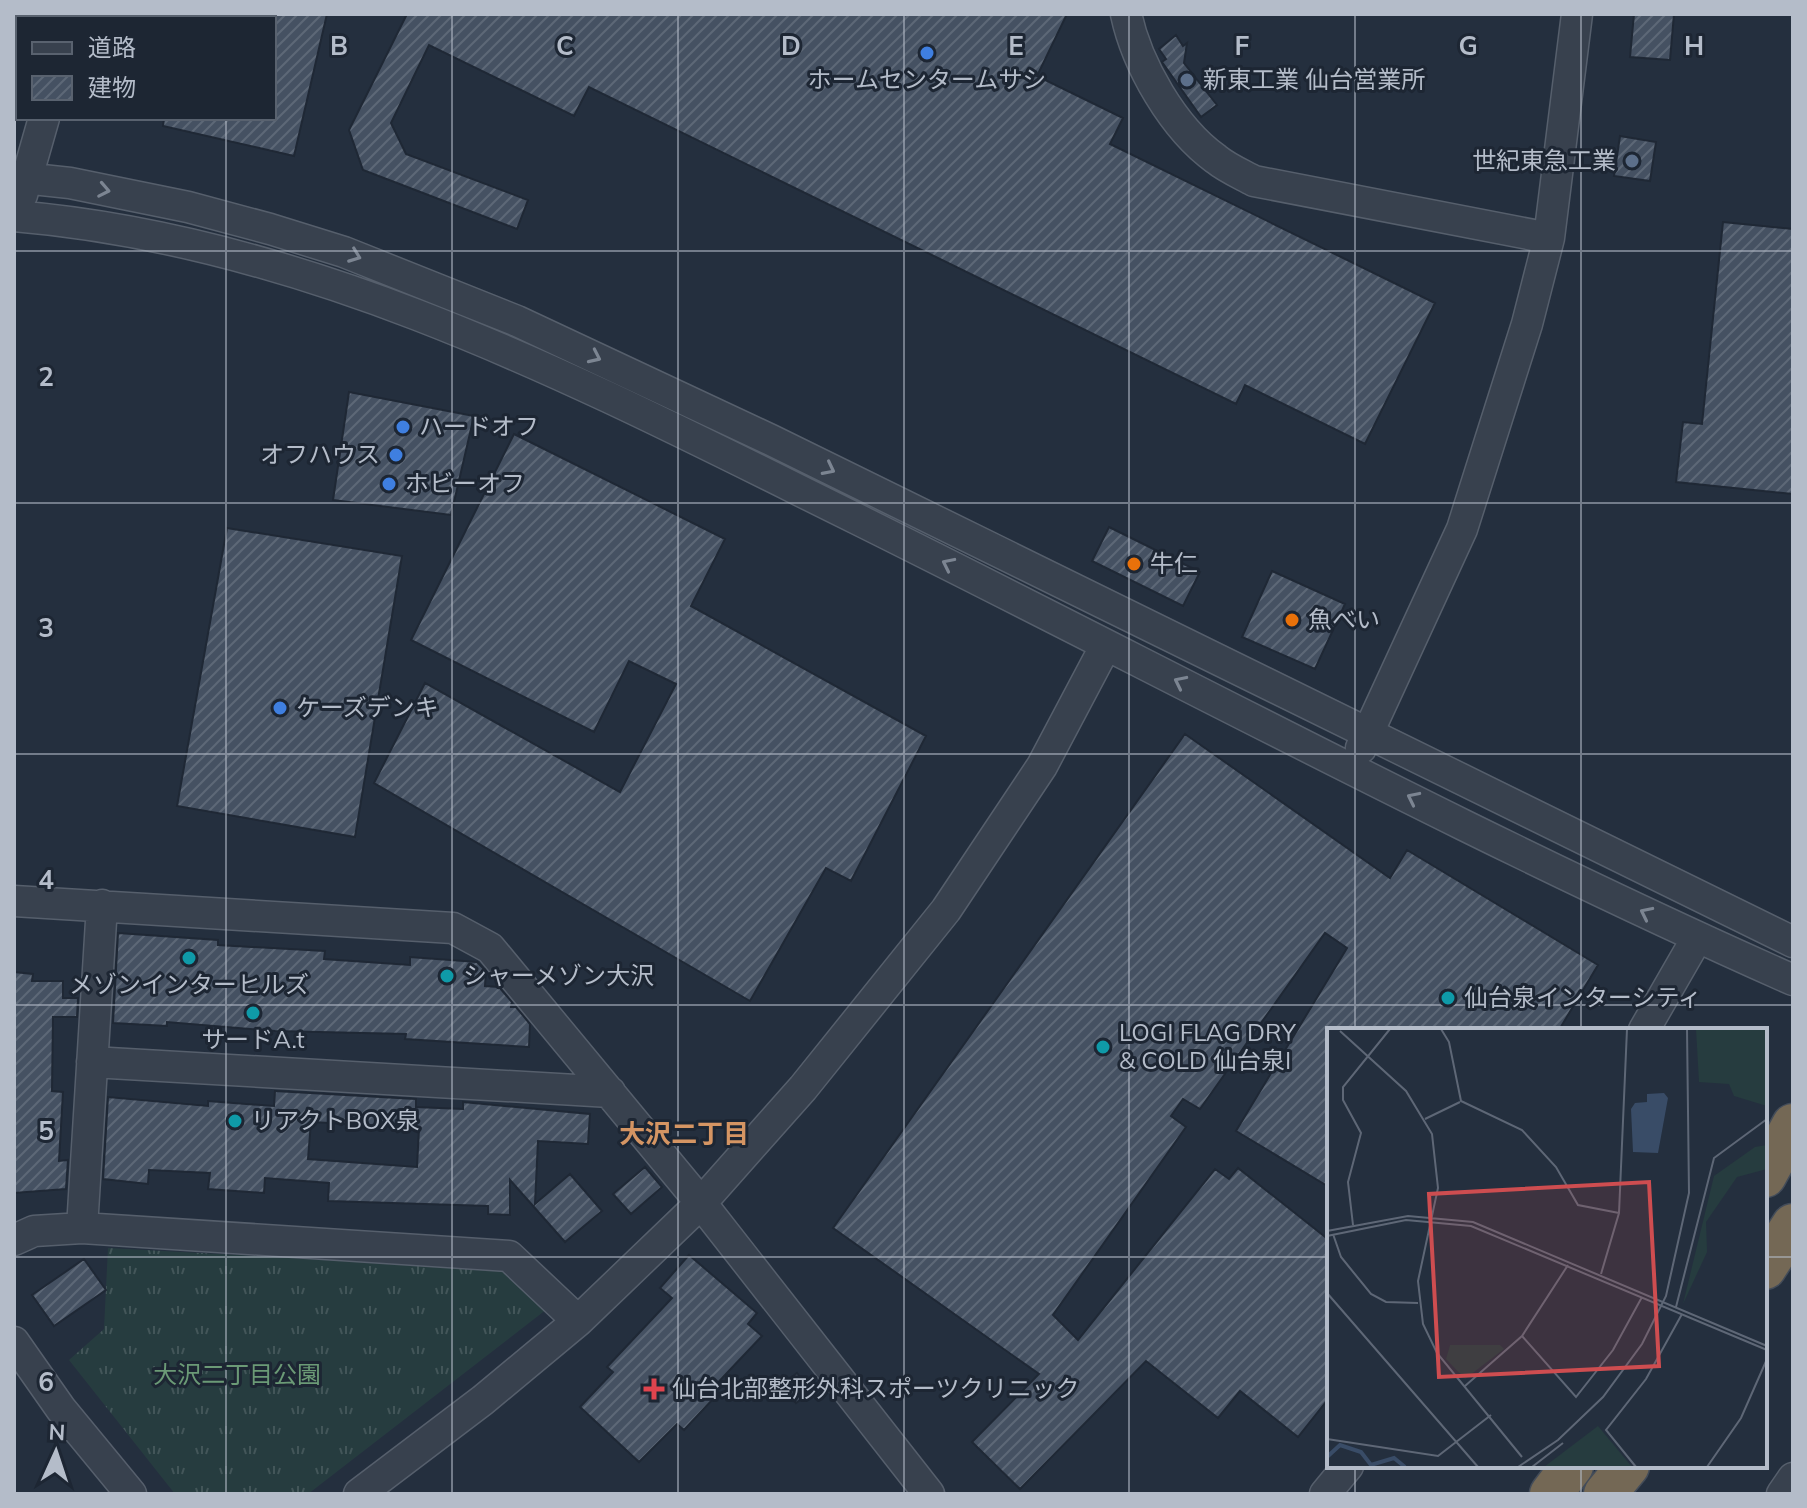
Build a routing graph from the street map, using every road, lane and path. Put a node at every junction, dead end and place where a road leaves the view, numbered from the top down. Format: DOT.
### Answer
graph roads {
  1 [pos="1126,14"];
  2 [pos="1577,14"];
  3 [pos="43,120"];
  4 [pos="21,177"];
  5 [pos="14,218"];
  6 [pos="1549,238"];
  7 [pos="1106,645"];
  8 [pos="1369,732"];
  9 [pos="1352,768"];
  10 [pos="14,901"];
  11 [pos="102,905"];
  12 [pos="1697,938"];
  13 [pos="1793,942"];
  14 [pos="1793,980"];
  15 [pos="1645,1028"];
  16 [pos="92,1062"];
  17 [pos="610,1092"];
  18 [pos="1793,1125"];
  19 [pos="1767,1172"];
  20 [pos="701,1203"];
  21 [pos="1793,1225"];
  22 [pos="82,1228"];
  23 [pos="14,1240"];
  24 [pos="1767,1265"];
  25 [pos="578,1321"];
  26 [pos="14,1342"];
  27 [pos="1346,1468"];
  28 [pos="1570,1468"];
  29 [pos="1626,1468"];
  30 [pos="1793,1478"];
  31 [pos="131,1494"];
  32 [pos="359,1494"];
  33 [pos="929,1494"];
  34 [pos="1325,1494"];
  35 [pos="1551,1494"];
  36 [pos="1605,1494"];
  37 [pos="1782,1494"];
  1 -- 6 [label="street"];
  2 -- 6 [label="street"];
  3 -- 4 [label="street"];
  4 -- 5 [label="street"];
  4 -- 8 [label="street, one-way"];
  7 -- 5 [label="street, one-way"];
  6 -- 8 [label="street"];
  9 -- 7 [label="street, one-way"];
  7 -- 20 [label="street"];
  8 -- 9 [label="street"];
  8 -- 13 [label="street"];
  12 -- 9 [label="street, one-way"];
  10 -- 11 [label="street"];
  11 -- 16 [label="street"];
  11 -- 17 [label="street"];
  12 -- 14 [label="street"];
  12 -- 15 [label="street"];
  16 -- 17 [label="street"];
  16 -- 22 [label="street"];
  17 -- 20 [label="street"];
  18 -- 19 [label="highway"];
  20 -- 25 [label="street"];
  20 -- 33 [label="street"];
  21 -- 24 [label="highway"];
  22 -- 23 [label="street"];
  22 -- 25 [label="street"];
  25 -- 32 [label="street"];
  26 -- 31 [label="street"];
  27 -- 34 [label="street"];
  28 -- 35 [label="highway"];
  29 -- 36 [label="highway"];
  30 -- 37 [label="street"];
}
